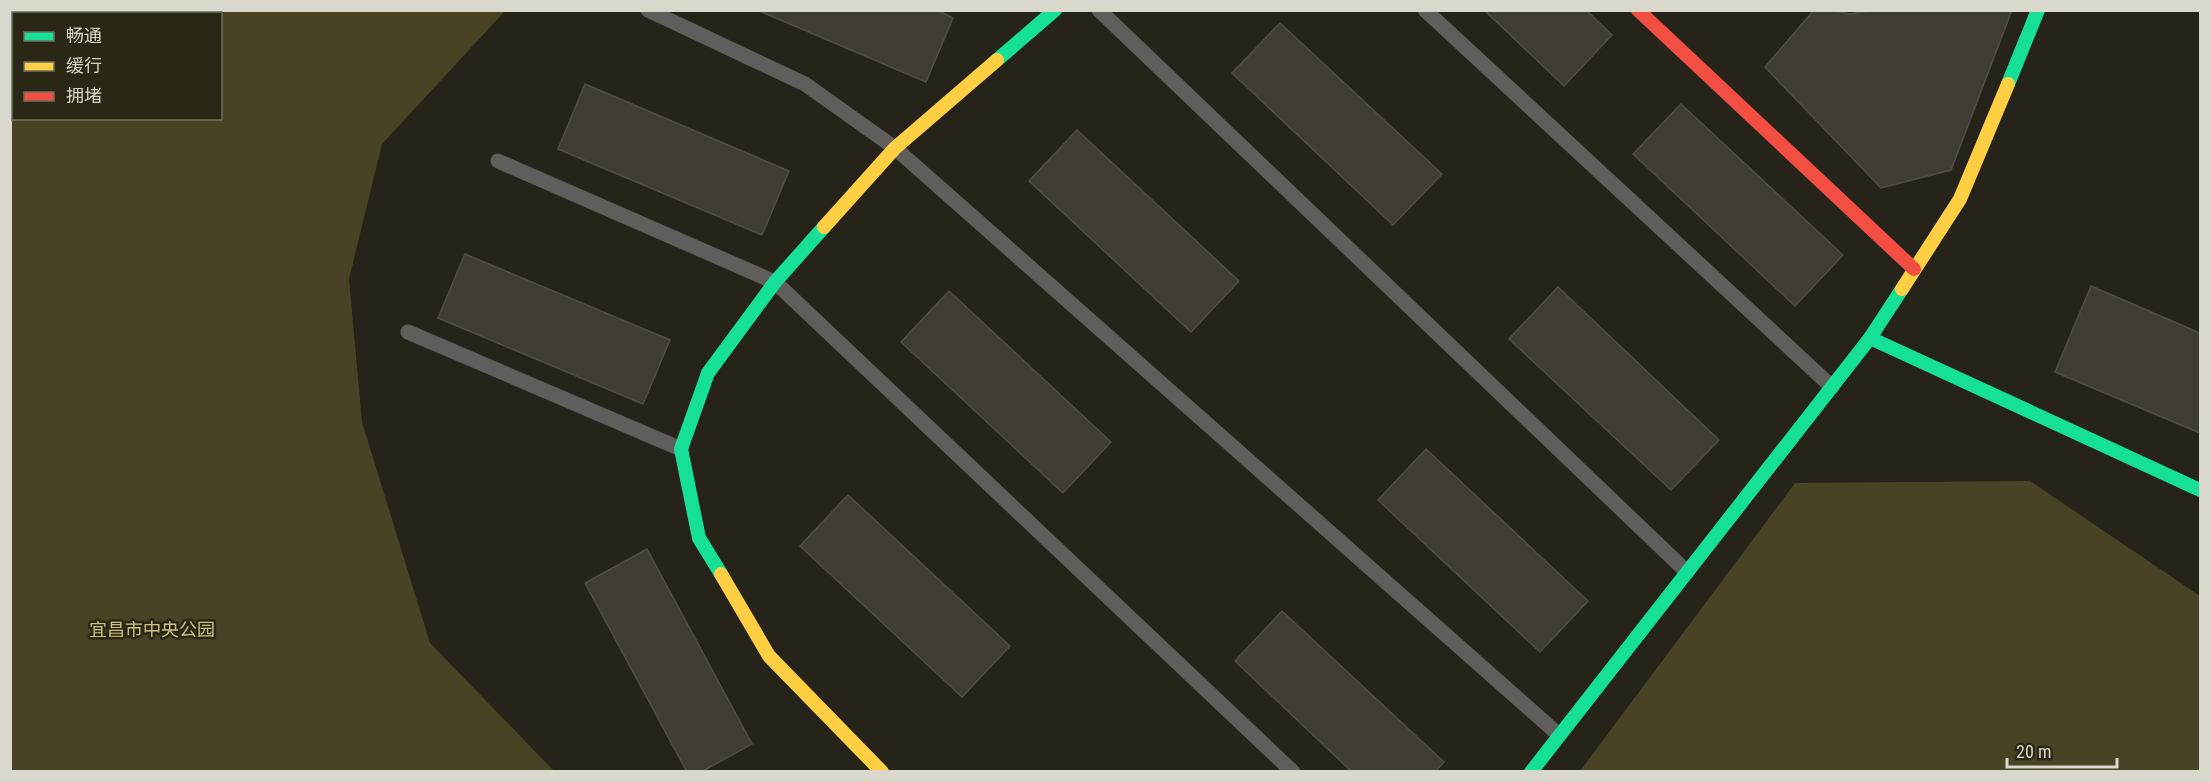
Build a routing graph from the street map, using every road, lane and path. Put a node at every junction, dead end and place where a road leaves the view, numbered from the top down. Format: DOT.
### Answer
graph roads {
  1 [pos="648,10"];
  2 [pos="1055,10"];
  3 [pos="1099,10"];
  4 [pos="1425,10"];
  5 [pos="1638,10"];
  6 [pos="2038,10"];
  7 [pos="895,148"];
  8 [pos="498,161"];
  9 [pos="1914,269"];
  10 [pos="775,282"];
  11 [pos="408,332"];
  12 [pos="1870,338"];
  13 [pos="1832,387"];
  14 [pos="681,449"];
  15 [pos="2200,490"];
  16 [pos="1687,572"];
  17 [pos="1559,735"];
  18 [pos="882,771"];
  19 [pos="1293,771"];
  20 [pos="1531,771"];
  1 -- 7 [label="lane"];
  2 -- 7 [label="street"];
  3 -- 16 [label="lane"];
  4 -- 13 [label="lane"];
  5 -- 9 [label="street"];
  6 -- 9 [label="street"];
  7 -- 10 [label="street"];
  7 -- 17 [label="lane"];
  8 -- 10 [label="lane"];
  9 -- 12 [label="street"];
  10 -- 14 [label="street"];
  10 -- 19 [label="lane"];
  11 -- 14 [label="lane"];
  12 -- 13 [label="street"];
  12 -- 15 [label="street"];
  13 -- 16 [label="street"];
  14 -- 18 [label="street"];
  16 -- 17 [label="street"];
  17 -- 20 [label="street"];
}
